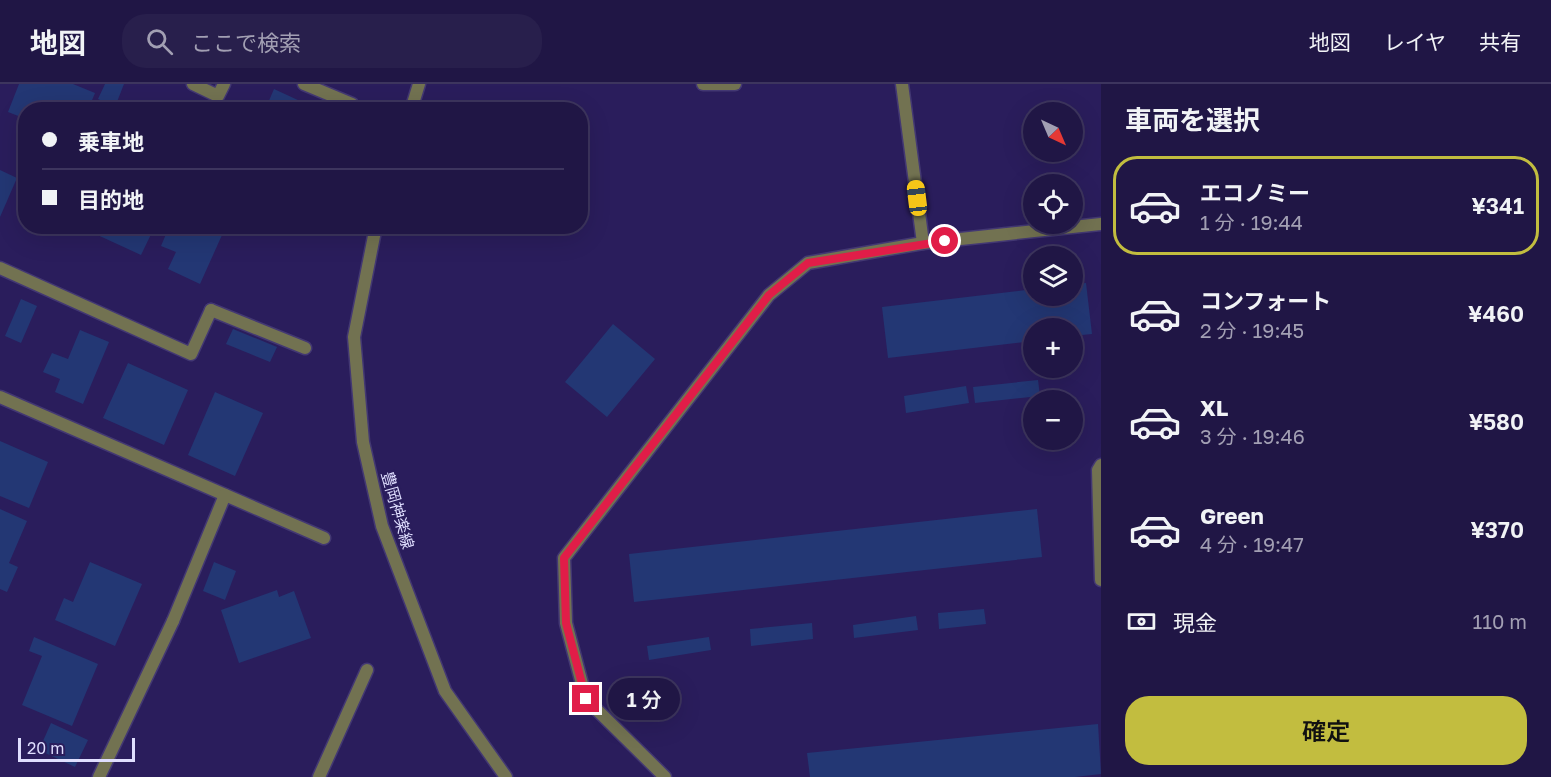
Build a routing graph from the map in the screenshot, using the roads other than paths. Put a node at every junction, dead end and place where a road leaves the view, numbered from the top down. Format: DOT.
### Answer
graph roads {
  1 [pos="193,84"];
  2 [pos="224,84"];
  3 [pos="304,84"];
  4 [pos="419,84"];
  5 [pos="704,84"];
  6 [pos="735,84"];
  7 [pos="902,84"];
  8 [pos="347,102"];
  9 [pos="413,102"];
  10 [pos="1101,224"];
  11 [pos="374,234"];
  12 [pos="923,243"];
  13 [pos="0,268"];
  14 [pos="305,348"];
  15 [pos="0,397"];
  16 [pos="1101,465"];
  17 [pos="225,495"];
  18 [pos="324,538"];
  19 [pos="1101,580"];
  20 [pos="367,670"];
  21 [pos="99,777"];
  22 [pos="319,777"];
  23 [pos="506,777"];
  24 [pos="665,777"];
  1 -- 2 [label="street"];
  3 -- 8 [label="street"];
  4 -- 9 [label="street"];
  5 -- 6 [label="street"];
  7 -- 12 [label="street"];
  10 -- 12 [label="street"];
  11 -- 23 [label="street, 豊岡神楽線"];
  12 -- 24 [label="street"];
  13 -- 14 [label="street"];
  15 -- 17 [label="street"];
  16 -- 19 [label="street"];
  17 -- 18 [label="street"];
  17 -- 21 [label="street"];
  20 -- 22 [label="street"];
}
